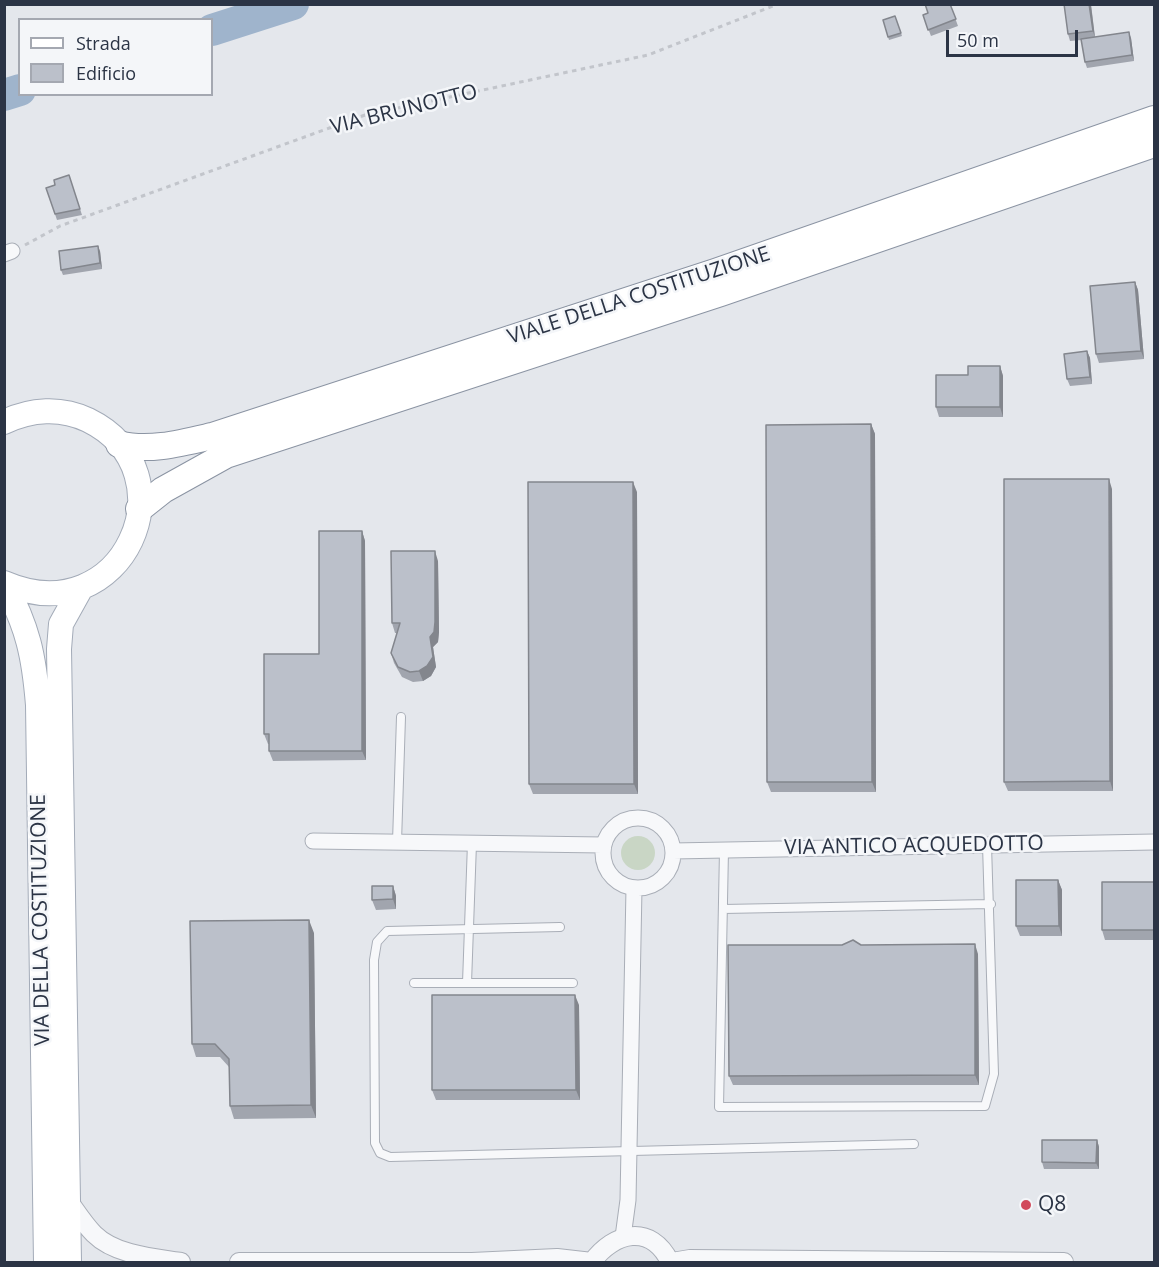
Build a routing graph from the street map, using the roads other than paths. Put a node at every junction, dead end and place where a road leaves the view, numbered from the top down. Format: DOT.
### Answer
graph roads {
  1 [pos="1155,119"];
  2 [pos="1155,144"];
  3 [pos="4,422"];
  4 [pos="119,444"];
  5 [pos="140,509"];
  6 [pos="4,583"];
  7 [pos="81,588"];
  8 [pos="401,717"];
  9 [pos="313,841"];
  10 [pos="397,842"];
  11 [pos="1155,842"];
  12 [pos="472,843"];
  13 [pos="603,845"];
  14 [pos="987,845"];
  15 [pos="724,850"];
  16 [pos="673,851"];
  17 [pos="634,888"];
  18 [pos="991,904"];
  19 [pos="723,909"];
  20 [pos="560,927"];
  21 [pos="469,929"];
  22 [pos="414,983"];
  23 [pos="467,983"];
  24 [pos="573,983"];
  25 [pos="914,1144"];
  26 [pos="629,1149"];
  27 [pos="68,1200"];
  28 [pos="623,1237"];
  29 [pos="472,1262"];
  30 [pos="592,1262"];
  31 [pos="46,1263"];
  32 [pos="69,1263"];
  33 [pos="181,1263"];
  34 [pos="239,1263"];
  35 [pos="671,1263"];
  36 [pos="1064,1263"];
  1 -- 4 [label="highway, VIALE DELLA COSTITUZIONE"];
  2 -- 5 [label="highway, VIALE DELLA COSTITUZIONE"];
  3 -- 4 [label="main road"];
  4 -- 5 [label="main road"];
  5 -- 7 [label="main road"];
  6 -- 7 [label="main road"];
  6 -- 31 [label="main road, VIA DELLA COSTITUZIONE"];
  7 -- 27 [label="main road, VIA DELLA COSTITUZIONE"];
  8 -- 10 [label="lane"];
  9 -- 10 [label="street"];
  10 -- 12 [label="street"];
  11 -- 14 [label="street, VIA ANTICO ACQUEDOTTO"];
  12 -- 13 [label="street"];
  12 -- 21 [label="lane"];
  13 -- 16 [label="street"];
  13 -- 17 [label="street"];
  14 -- 15 [label="street, VIA ANTICO ACQUEDOTTO"];
  14 -- 18 [label="lane"];
  15 -- 16 [label="street, VIA ANTICO ACQUEDOTTO"];
  15 -- 19 [label="lane"];
  16 -- 17 [label="street"];
  17 -- 26 [label="street"];
  18 -- 19 [label="lane"];
  18 -- 19 [label="lane"];
  20 -- 21 [label="lane"];
  21 -- 23 [label="lane"];
  21 -- 26 [label="lane"];
  22 -- 23 [label="lane"];
  23 -- 24 [label="lane"];
  25 -- 26 [label="lane"];
  26 -- 28 [label="street"];
  27 -- 32 [label="main road, VIA DELLA COSTITUZIONE"];
  27 -- 33 [label="street"];
  28 -- 30 [label="street"];
  28 -- 35 [label="street"];
  29 -- 30 [label="street"];
  29 -- 34 [label="street"];
  35 -- 36 [label="street"];
}
